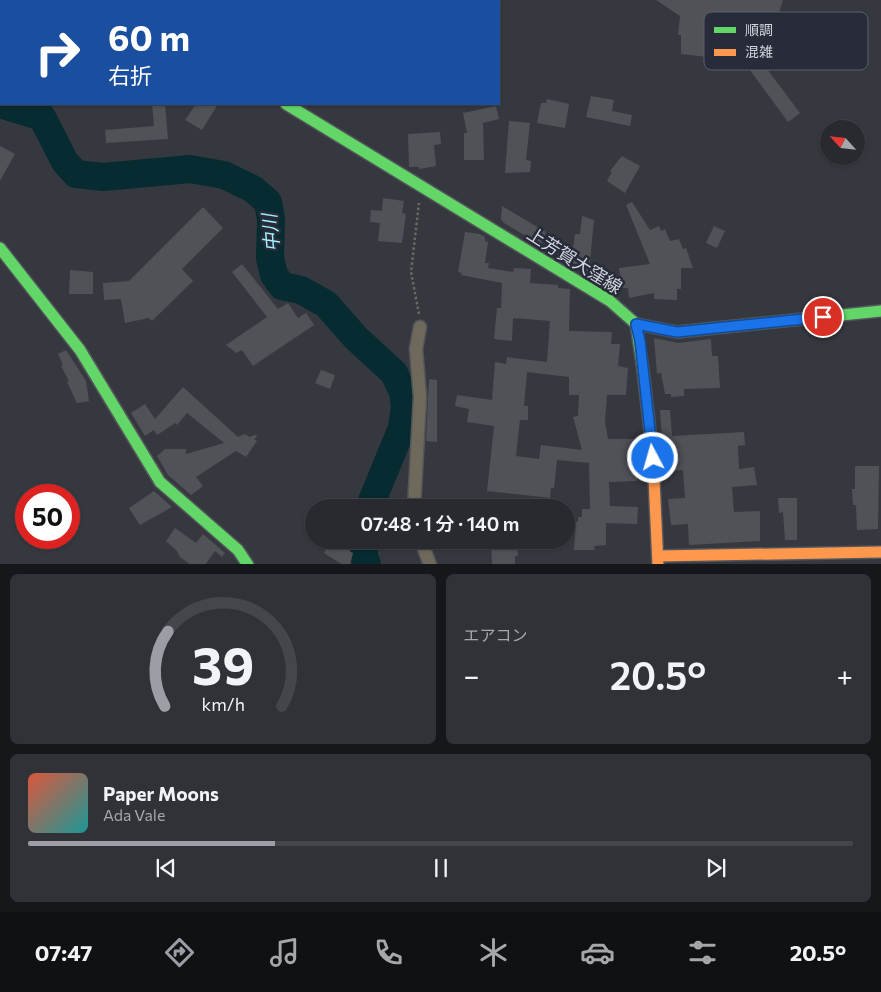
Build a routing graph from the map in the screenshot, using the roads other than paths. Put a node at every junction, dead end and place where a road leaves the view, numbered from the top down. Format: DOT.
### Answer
graph roads {
  1 [pos="288,105"];
  2 [pos="0,248"];
  3 [pos="881,311"];
  4 [pos="636,324"];
  5 [pos="420,328"];
  6 [pos="414,499"];
  7 [pos="424,549"];
  8 [pos="881,552"];
  9 [pos="658,560"];
  10 [pos="248,564"];
  11 [pos="430,564"];
  1 -- 4 [label="street, 上芳賀大窪線"];
  2 -- 10 [label="street"];
  3 -- 4 [label="street"];
  4 -- 9 [label="street"];
  5 -- 6 [label="street"];
  7 -- 11 [label="street"];
  8 -- 9 [label="street"];
}
